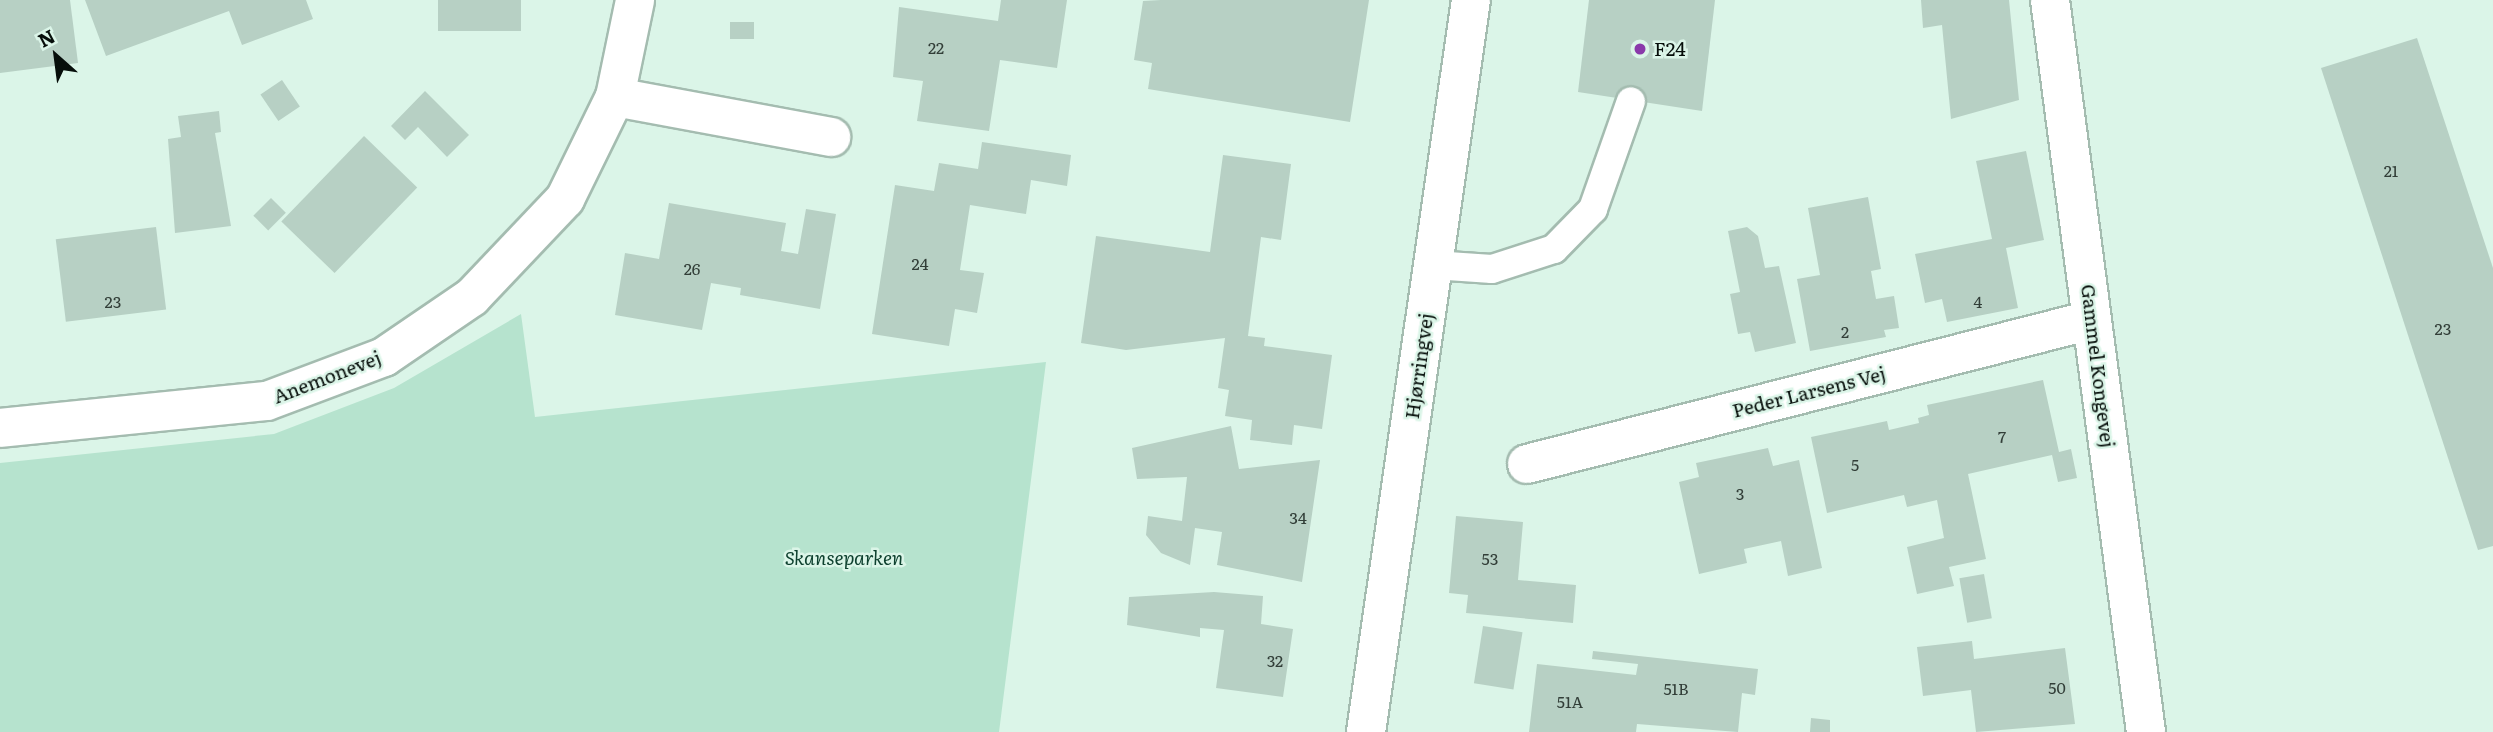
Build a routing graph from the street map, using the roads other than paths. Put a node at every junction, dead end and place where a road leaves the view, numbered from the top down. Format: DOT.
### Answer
graph roads {
  1 [pos="635,0"];
  2 [pos="1471,0"];
  3 [pos="2050,0"];
  4 [pos="615,97"];
  5 [pos="1631,101"];
  6 [pos="831,137"];
  7 [pos="1433,265"];
  8 [pos="2091,320"];
  9 [pos="0,428"];
  10 [pos="1527,464"];
  11 [pos="1366,732"];
  12 [pos="2146,732"];
  1 -- 4 [label="street, Anemonevej"];
  2 -- 7 [label="street, Hjørringvej"];
  3 -- 8 [label="street, Gammel Kongevej"];
  4 -- 6 [label="street"];
  4 -- 9 [label="street, Anemonevej"];
  5 -- 7 [label="lane"];
  7 -- 11 [label="street, Hjørringvej"];
  8 -- 10 [label="street, Peder Larsens Vej"];
  8 -- 12 [label="street, Gammel Kongevej"];
}
